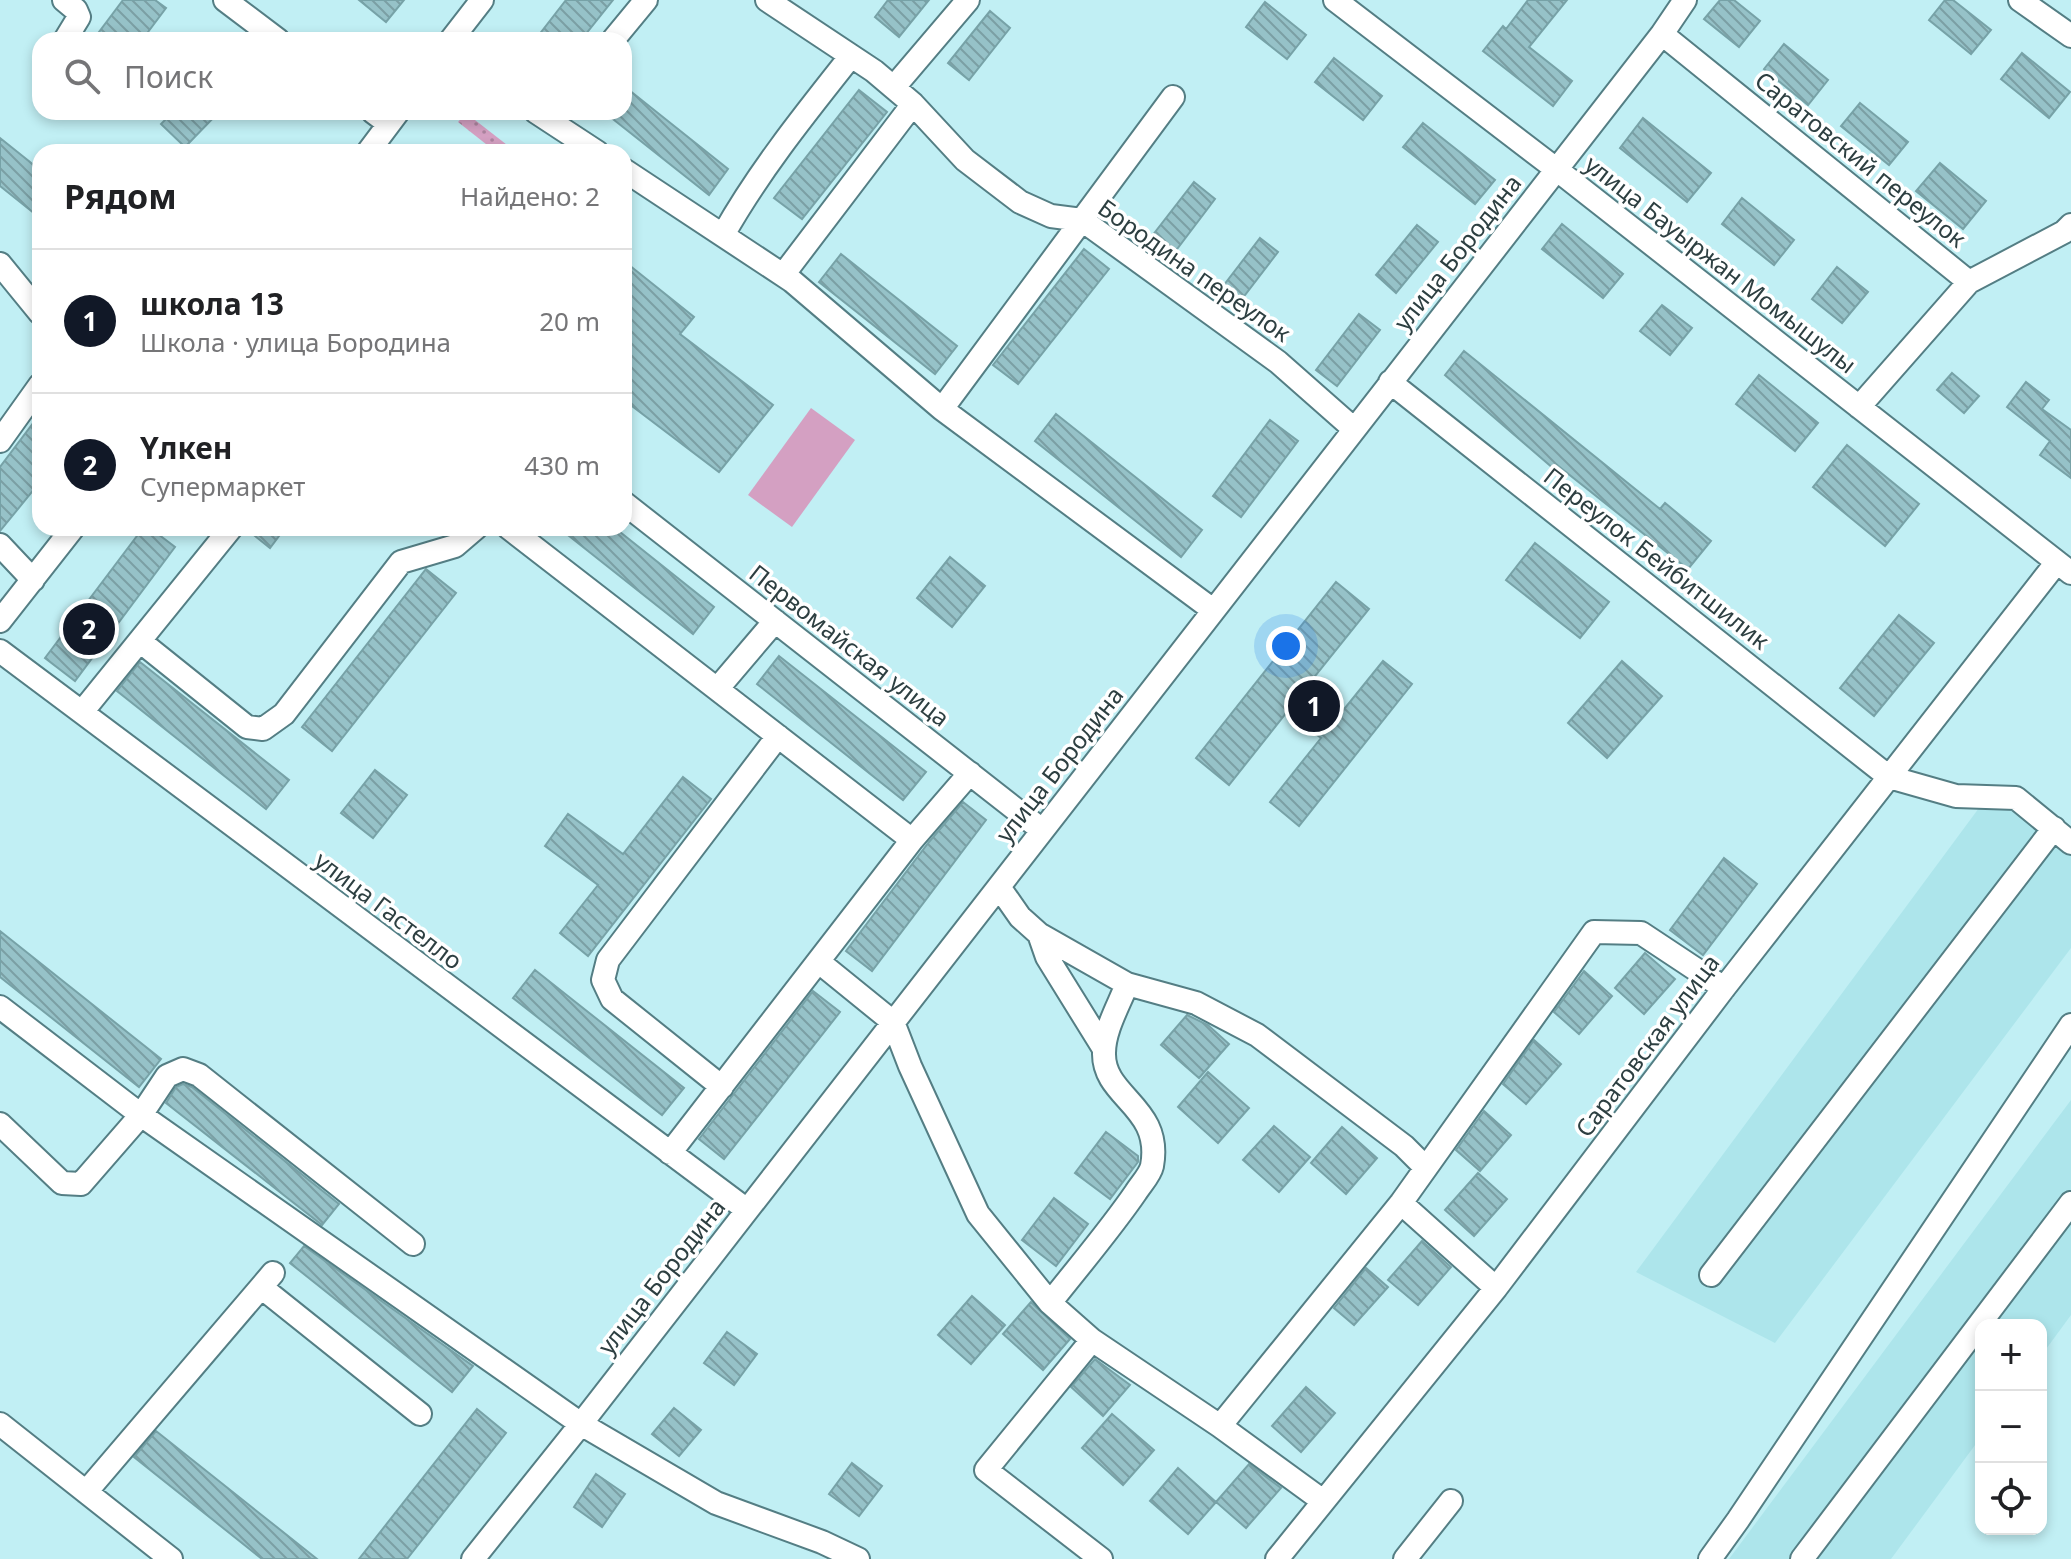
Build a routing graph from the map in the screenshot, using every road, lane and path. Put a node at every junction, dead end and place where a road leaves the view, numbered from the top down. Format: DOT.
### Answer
graph roads {
  1 [pos="64,0"];
  2 [pos="482,0"];
  3 [pos="646,0"];
  4 [pos="767,0"];
  5 [pos="968,0"];
  6 [pos="1335,0"];
  7 [pos="1685,0"];
  8 [pos="2020,0"];
  9 [pos="233,2"];
  10 [pos="70,32"];
  11 [pos="269,32"];
  12 [pos="457,32"];
  13 [pos="620,32"];
  14 [pos="1662,34"];
  15 [pos="2071,36"];
  16 [pos="851,56"];
  17 [pos="894,87"];
  18 [pos="1173,97"];
  19 [pos="913,104"];
  20 [pos="385,120"];
  21 [pos="554,120"];
  22 [pos="372,144"];
  23 [pos="586,144"];
  24 [pos="1556,169"];
  25 [pos="632,175"];
  26 [pos="1082,220"];
  27 [pos="2071,225"];
  28 [pos="723,235"];
  29 [pos="0,264"];
  30 [pos="783,275"];
  31 [pos="1969,282"];
  32 [pos="32,303"];
  33 [pos="1390,382"];
  34 [pos="32,396"];
  35 [pos="1859,407"];
  36 [pos="942,409"];
  37 [pos="1354,429"];
  38 [pos="0,441"];
  39 [pos="632,509"];
  40 [pos="67,536"];
  41 [pos="225,536"];
  42 [pos="467,536"];
  43 [pos="519,536"];
  44 [pos="0,545"];
  45 [pos="2064,568"];
  46 [pos="33,580"];
  47 [pos="1213,610"];
  48 [pos="0,621"];
  49 [pos="775,621"];
  50 [pos="141,642"];
  51 [pos="0,651"];
  52 [pos="718,688"];
  53 [pos="82,712"];
  54 [pos="778,736"];
  55 [pos="970,773"];
  56 [pos="1889,777"];
  57 [pos="1042,830"];
  58 [pos="2063,835"];
  59 [pos="912,840"];
  60 [pos="999,887"];
  61 [pos="1039,934"];
  62 [pos="819,962"];
  63 [pos="1127,984"];
  64 [pos="1724,988"];
  65 [pos="0,1007"];
  66 [pos="893,1022"];
  67 [pos="2071,1025"];
  68 [pos="1104,1049"];
  69 [pos="722,1087"];
  70 [pos="141,1115"];
  71 [pos="0,1124"];
  72 [pos="670,1153"];
  73 [pos="1426,1168"];
  74 [pos="1401,1203"];
  75 [pos="2071,1203"];
  76 [pos="747,1210"];
  77 [pos="413,1244"];
  78 [pos="1711,1275"];
  79 [pos="1496,1288"];
  80 [pos="1050,1303"];
  81 [pos="1092,1340"];
  82 [pos="420,1414"];
  83 [pos="0,1424"];
  84 [pos="581,1424"];
  85 [pos="1220,1426"];
  86 [pos="86,1492"];
  87 [pos="1323,1501"];
  88 [pos="1451,1501"];
  89 [pos="171,1559"];
  90 [pos="473,1559"];
  91 [pos="858,1559"];
  92 [pos="1101,1559"];
  93 [pos="1277,1559"];
  94 [pos="1405,1559"];
  95 [pos="1710,1559"];
  96 [pos="1802,1559"];
  1 -- 10 [label="street"];
  2 -- 12 [label="street"];
  3 -- 13 [label="street"];
  4 -- 16 [label="street, Бородина переулок"];
  5 -- 17 [label="street"];
  6 -- 24 [label="street, улица Бауыржан Момышулы"];
  7 -- 14 [label="street, улица Бородина"];
  8 -- 15 [label="street"];
  9 -- 11 [label="street"];
  14 -- 24 [label="street, улица Бородина"];
  14 -- 31 [label="street, Саратовский переулок"];
  16 -- 17 [label="street, Бородина переулок"];
  16 -- 28 [label="street"];
  17 -- 19 [label="street, Бородина переулок"];
  18 -- 26 [label="street"];
  19 -- 26 [label="street, Бородина переулок"];
  19 -- 30 [label="street"];
  20 -- 22 [label="street"];
  21 -- 23 [label="street"];
  24 -- 33 [label="street, улица Бородина"];
  24 -- 35 [label="street, улица Бауыржан Момышулы"];
  25 -- 28 [label="street"];
  26 -- 36 [label="street"];
  26 -- 37 [label="street, Бородина переулок"];
  27 -- 31 [label="street"];
  28 -- 30 [label="street"];
  29 -- 32 [label="street"];
  30 -- 36 [label="street"];
  31 -- 35 [label="street, Саратовский переулок"];
  33 -- 37 [label="street, улица Бородина"];
  33 -- 56 [label="street, Переулок Бейбитшилик"];
  34 -- 38 [label="street"];
  35 -- 45 [label="street, улица Бауыржан Момышулы"];
  36 -- 47 [label="street"];
  37 -- 47 [label="street, улица Бородина"];
  39 -- 49 [label="street, Первомайская улица"];
  40 -- 46 [label="street"];
  41 -- 50 [label="street"];
  42 -- 50 [label="street"];
  43 -- 52 [label="street"];
  44 -- 46 [label="street"];
  45 -- 56 [label="street, Саратовская улица"];
  46 -- 48 [label="street"];
  47 -- 57 [label="street, улица Бородина"];
  49 -- 52 [label="street"];
  49 -- 55 [label="street, Первомайская улица"];
  50 -- 53 [label="street"];
  51 -- 53 [label="street, улица Гастелло"];
  52 -- 54 [label="street"];
  53 -- 72 [label="street, улица Гастелло"];
  54 -- 59 [label="street"];
  54 -- 69 [label="street"];
  55 -- 57 [label="street, Первомайская улица"];
  55 -- 59 [label="street"];
  56 -- 58 [label="street"];
  56 -- 64 [label="street, Саратовская улица"];
  57 -- 60 [label="street, улица Бородина"];
  58 -- 78 [label="street"];
  59 -- 62 [label="street"];
  60 -- 61 [label="street"];
  60 -- 66 [label="street, улица Бородина"];
  61 -- 63 [label="street"];
  61 -- 68 [label="street"];
  62 -- 66 [label="street"];
  62 -- 69 [label="street"];
  63 -- 68 [label="street"];
  63 -- 73 [label="street"];
  64 -- 73 [label="street"];
  64 -- 79 [label="street, Саратовская улица"];
  65 -- 70 [label="street"];
  66 -- 76 [label="street, улица Бородина"];
  66 -- 80 [label="street"];
  67 -- 95 [label="street"];
  68 -- 80 [label="street"];
  69 -- 72 [label="street"];
  70 -- 71 [label="street"];
  70 -- 77 [label="street"];
  70 -- 84 [label="street"];
  72 -- 76 [label="street, улица Гастелло"];
  73 -- 74 [label="street"];
  74 -- 79 [label="street"];
  74 -- 85 [label="street"];
  75 -- 96 [label="street"];
  76 -- 84 [label="street, улица Бородина"];
  79 -- 87 [label="street, Саратовская улица"];
  80 -- 81 [label="street"];
  81 -- 85 [label="street"];
  81 -- 92 [label="street"];
  82 -- 86 [label="street"];
  83 -- 86 [label="street"];
  84 -- 90 [label="street, улица Бородина"];
  84 -- 91 [label="street"];
  85 -- 87 [label="street"];
  86 -- 89 [label="street"];
  87 -- 93 [label="street, Саратовская улица"];
  88 -- 94 [label="street"];
}
